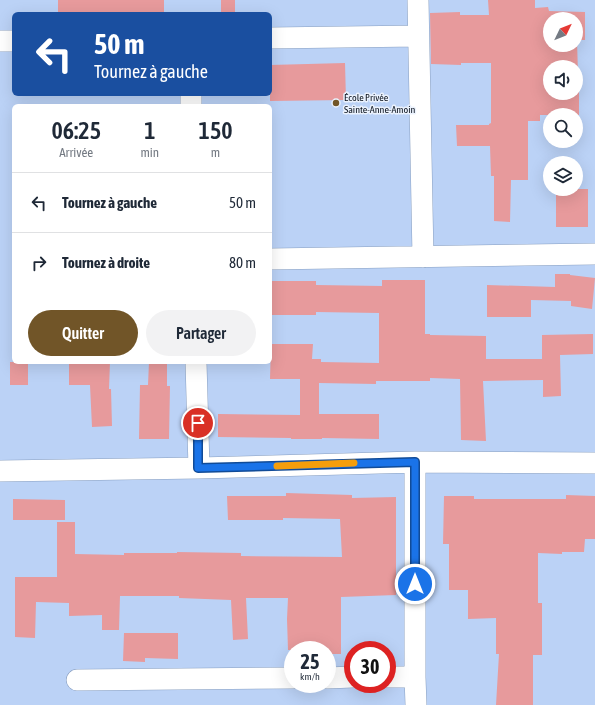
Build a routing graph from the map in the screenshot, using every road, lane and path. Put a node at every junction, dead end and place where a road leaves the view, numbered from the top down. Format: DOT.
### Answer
graph roads {
  1 [pos="418,0"];
  2 [pos="418,36"];
  3 [pos="272,38"];
  4 [pos="0,41"];
  5 [pos="12,41"];
  6 [pos="595,254"];
  7 [pos="422,257"];
  8 [pos="272,259"];
  9 [pos="196,364"];
  10 [pos="415,462"];
  11 [pos="595,463"];
  12 [pos="198,468"];
  13 [pos="0,471"];
  14 [pos="396,677"];
  15 [pos="415,677"];
  16 [pos="284,678"];
  17 [pos="77,680"];
  18 [pos="416,705"];
  1 -- 2 [label="street"];
  2 -- 3 [label="street"];
  2 -- 7 [label="street"];
  4 -- 5 [label="street"];
  6 -- 7 [label="street"];
  7 -- 8 [label="street"];
  9 -- 12 [label="street"];
  10 -- 11 [label="street"];
  10 -- 12 [label="street"];
  10 -- 15 [label="street"];
  12 -- 13 [label="street"];
  14 -- 15 [label="street"];
  15 -- 18 [label="street"];
  16 -- 17 [label="street"];
}
